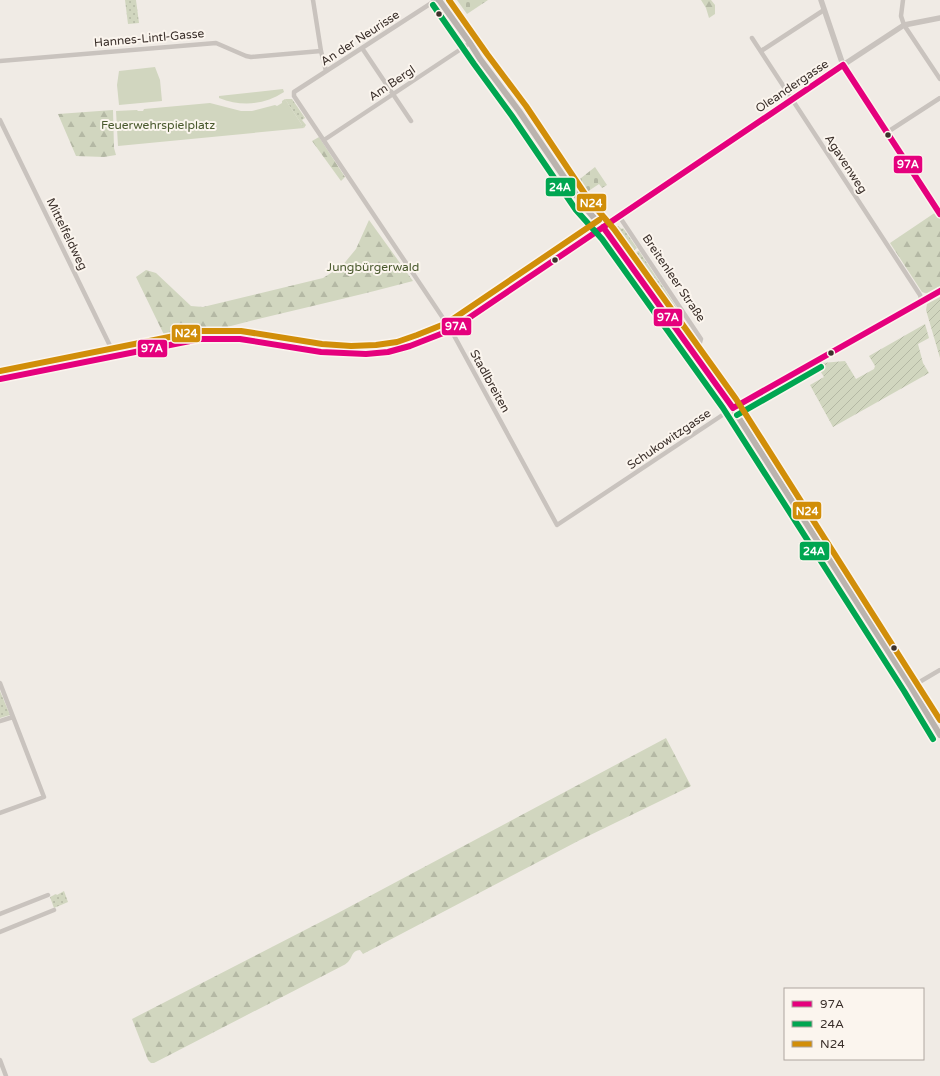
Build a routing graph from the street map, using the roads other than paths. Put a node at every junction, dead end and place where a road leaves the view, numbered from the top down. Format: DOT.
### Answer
graph roads {
  1 [pos="313,0"];
  2 [pos="437,0"];
  3 [pos="821,0"];
  4 [pos="903,0"];
  5 [pos="824,10"];
  6 [pos="940,18"];
  7 [pos="904,25"];
  8 [pos="752,38"];
  9 [pos="470,43"];
  10 [pos="362,48"];
  11 [pos="321,51"];
  12 [pos="761,51"];
  13 [pos="0,61"];
  14 [pos="843,65"];
  15 [pos="326,71"];
  16 [pos="940,79"];
  17 [pos="294,92"];
  18 [pos="394,94"];
  19 [pos="940,98"];
  20 [pos="792,99"];
  21 [pos="0,120"];
  22 [pos="411,121"];
  23 [pos="886,133"];
  24 [pos="324,140"];
  25 [pos="940,214"];
  26 [pos="619,216"];
  27 [pos="603,227"];
  28 [pos="940,291"];
  29 [pos="922,301"];
  30 [pos="451,330"];
  31 [pos="693,351"];
  32 [pos="116,356"];
  33 [pos="0,379"];
  34 [pos="733,408"];
  35 [pos="557,525"];
  36 [pos="940,670"];
  37 [pos="0,683"];
  38 [pos="911,687"];
  39 [pos="13,717"];
  40 [pos="0,721"];
  41 [pos="940,735"];
  42 [pos="0,813"];
  43 [pos="48,895"];
  44 [pos="54,910"];
  45 [pos="0,914"];
  46 [pos="0,932"];
  47 [pos="0,1060"];
  48 [pos="6,1076"];
  1 -- 11 [label="street"];
  2 -- 9 [label="main road"];
  2 -- 10 [label="street, An der Neurisse"];
  3 -- 5 [label="street"];
  4 -- 7 [label="street"];
  5 -- 12 [label="street"];
  5 -- 14 [label="street"];
  6 -- 7 [label="street, Oleandergasse"];
  7 -- 14 [label="street, Oleandergasse"];
  7 -- 16 [label="street"];
  8 -- 12 [label="street, Agavenweg"];
  9 -- 18 [label="street, Am Bergl"];
  9 -- 27 [label="main road"];
  10 -- 15 [label="street, An der Neurisse"];
  10 -- 18 [label="street"];
  11 -- 13 [label="street, Hannes-Lintl-Gasse"];
  11 -- 15 [label="street"];
  12 -- 20 [label="street, Agavenweg"];
  14 -- 20 [label="street, Oleandergasse"];
  14 -- 23 [label="street"];
  15 -- 17 [label="street, An der Neurisse"];
  17 -- 24 [label="street, Stadlbreiten"];
  18 -- 22 [label="street"];
  18 -- 24 [label="street, Am Bergl"];
  19 -- 23 [label="street"];
  20 -- 26 [label="street, Oleandergasse"];
  20 -- 29 [label="street, Agavenweg"];
  21 -- 32 [label="street, Mittelfeldweg"];
  23 -- 25 [label="street"];
  24 -- 30 [label="street, Stadlbreiten"];
  26 -- 27 [label="street, Oleandergasse"];
  26 -- 31 [label="street, Breitenleer Straße"];
  27 -- 30 [label="street, Oleandergasse"];
  27 -- 31 [label="main road"];
  28 -- 29 [label="street, Schukowitzgasse"];
  29 -- 34 [label="street, Schukowitzgasse"];
  30 -- 32 [label="street, Oleandergasse"];
  30 -- 35 [label="street, Stadlbreiten"];
  31 -- 34 [label="main road"];
  32 -- 33 [label="street, Oleandergasse"];
  34 -- 35 [label="street, Schukowitzgasse"];
  34 -- 38 [label="main road"];
  36 -- 38 [label="street"];
  37 -- 39 [label="street"];
  38 -- 41 [label="main road"];
  39 -- 40 [label="street"];
  39 -- 42 [label="street"];
  43 -- 45 [label="street"];
  44 -- 46 [label="street"];
  47 -- 48 [label="street"];
}
